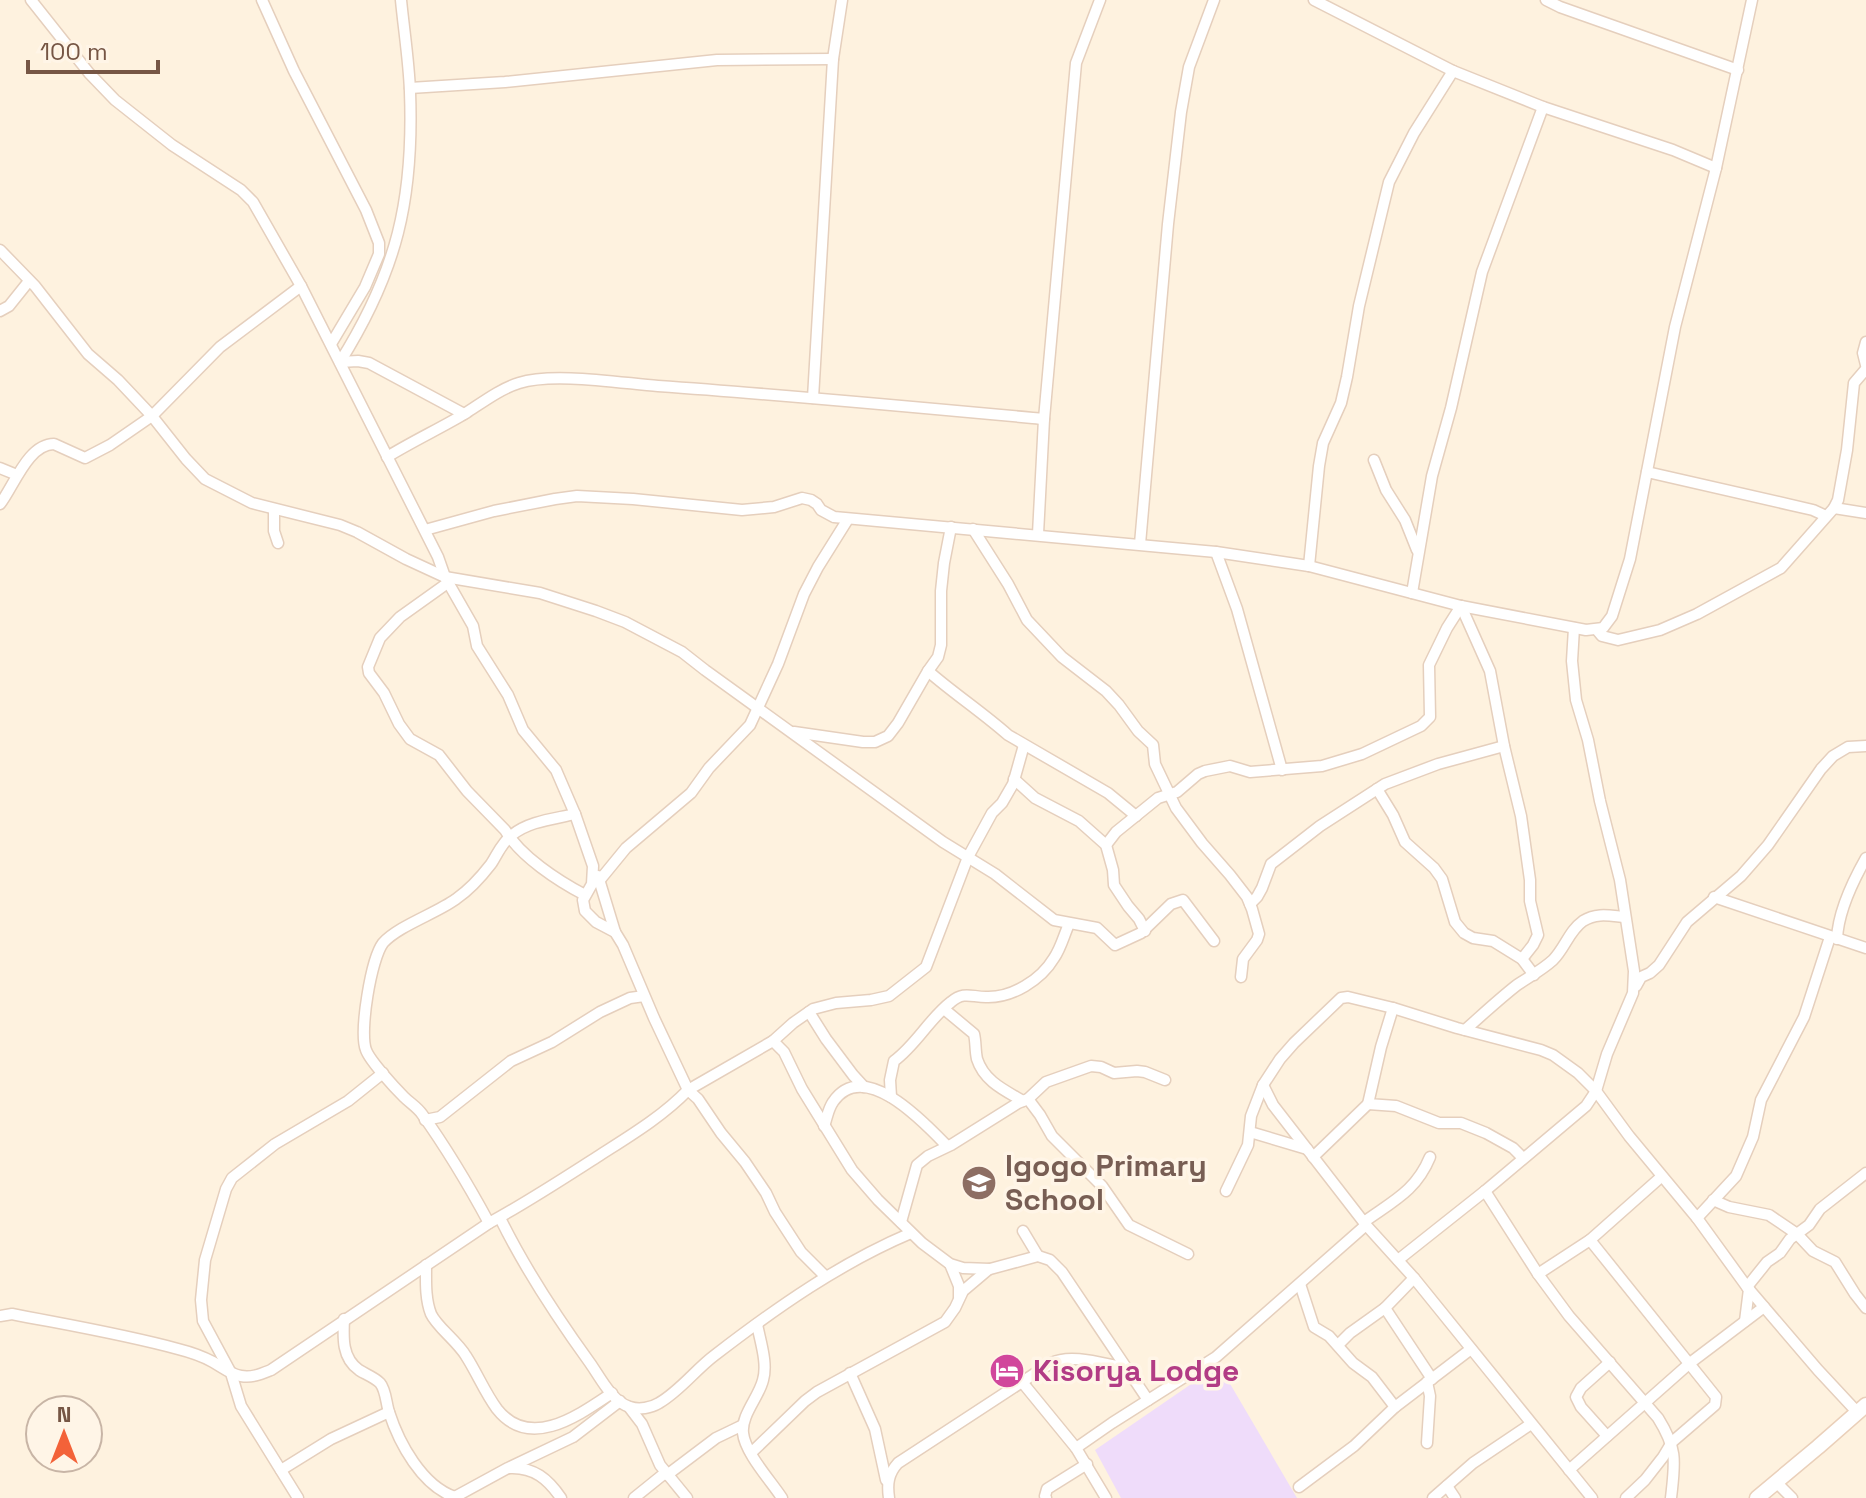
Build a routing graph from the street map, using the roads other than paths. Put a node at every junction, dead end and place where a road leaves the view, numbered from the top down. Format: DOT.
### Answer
graph roads {
  1 [pos="31,0"];
  2 [pos="262,0"];
  3 [pos="401,0"];
  4 [pos="842,0"];
  5 [pos="1100,0"];
  6 [pos="1214,0"];
  7 [pos="1314,0"];
  8 [pos="1546,0"];
  9 [pos="1752,0"];
  10 [pos="833,59"];
  11 [pos="1738,70"];
  12 [pos="1453,71"];
  13 [pos="410,88"];
  14 [pos="1543,107"];
  15 [pos="1716,168"];
  16 [pos="0,250"];
  17 [pos="29,281"];
  18 [pos="301,286"];
  19 [pos="0,311"];
  20 [pos="1866,342"];
  21 [pos="331,344"];
  22 [pos="340,362"];
  23 [pos="1866,367"];
  24 [pos="813,398"];
  25 [pos="464,414"];
  26 [pos="152,416"];
  27 [pos="1044,419"];
  28 [pos="387,457"];
  29 [pos="1374,460"];
  30 [pos="0,468"];
  31 [pos="1647,472"];
  32 [pos="17,475"];
  33 [pos="0,504"];
  34 [pos="274,509"];
  35 [pos="1830,512"];
  36 [pos="1866,513"];
  37 [pos="848,519"];
  38 [pos="951,527"];
  39 [pos="973,529"];
  40 [pos="425,530"];
  41 [pos="1038,534"];
  42 [pos="278,543"];
  43 [pos="1140,544"];
  44 [pos="1216,552"];
  45 [pos="1418,552"];
  46 [pos="1309,566"];
  47 [pos="447,579"];
  48 [pos="1412,593"];
  49 [pos="1461,606"];
  50 [pos="1574,628"];
  51 [pos="1597,630"];
  52 [pos="928,671"];
  53 [pos="758,709"];
  54 [pos="791,732"];
  55 [pos="1024,745"];
  56 [pos="1504,746"];
  57 [pos="1866,746"];
  58 [pos="1282,770"];
  59 [pos="1014,779"];
  60 [pos="1377,789"];
  61 [pos="1169,795"];
  62 [pos="575,814"];
  63 [pos="1136,816"];
  64 [pos="509,837"];
  65 [pos="1106,845"];
  66 [pos="968,857"];
  67 [pos="1866,858"];
  68 [pos="593,866"];
  69 [pos="599,881"];
  70 [pos="585,895"];
  71 [pos="1714,897"];
  72 [pos="1250,904"];
  73 [pos="1625,917"];
  74 [pos="1069,924"];
  75 [pos="1145,931"];
  76 [pos="615,932"];
  77 [pos="1833,938"];
  78 [pos="1214,941"];
  79 [pos="1866,948"];
  80 [pos="1522,959"];
  81 [pos="1534,975"];
  82 [pos="1241,977"];
  83 [pos="1633,993"];
  84 [pos="644,996"];
  85 [pos="1393,1008"];
  86 [pos="944,1009"];
  87 [pos="809,1012"];
  88 [pos="1465,1030"];
  89 [pos="773,1041"];
  90 [pos="383,1073"];
  91 [pos="890,1080"];
  92 [pos="1165,1080"];
  93 [pos="1263,1085"];
  94 [pos="864,1087"];
  95 [pos="688,1090"];
  96 [pos="876,1090"];
  97 [pos="1596,1091"];
  98 [pos="891,1097"];
  99 [pos="1026,1100"];
  100 [pos="1368,1104"];
  101 [pos="425,1120"];
  102 [pos="824,1126"];
  103 [pos="1250,1132"];
  104 [pos="947,1146"];
  105 [pos="1310,1153"];
  106 [pos="1430,1157"];
  107 [pos="1523,1158"];
  108 [pos="1866,1173"];
  109 [pos="1661,1177"];
  110 [pos="1226,1191"];
  111 [pos="1485,1191"];
  112 [pos="1713,1200"];
  113 [pos="500,1218"];
  114 [pos="1697,1218"];
  115 [pos="901,1222"];
  116 [pos="489,1223"];
  117 [pos="1365,1223"];
  118 [pos="1023,1231"];
  119 [pos="911,1233"];
  120 [pos="1797,1234"];
  121 [pos="1590,1240"];
  122 [pos="1188,1254"];
  123 [pos="1038,1256"];
  124 [pos="1398,1260"];
  125 [pos="950,1264"];
  126 [pos="426,1265"];
  127 [pos="990,1269"];
  128 [pos="1538,1274"];
  129 [pos="825,1276"];
  130 [pos="1414,1278"];
  131 [pos="1300,1284"];
  132 [pos="1748,1288"];
  133 [pos="959,1299"];
  134 [pos="1764,1307"];
  135 [pos="1385,1308"];
  136 [pos="1866,1308"];
  137 [pos="0,1316"];
  138 [pos="344,1319"];
  139 [pos="1745,1321"];
  140 [pos="757,1324"];
  141 [pos="1338,1345"];
  142 [pos="1471,1349"];
  143 [pos="1610,1362"];
  144 [pos="1690,1363"];
  145 [pos="1126,1368"];
  146 [pos="231,1373"];
  147 [pos="850,1373"];
  148 [pos="1430,1380"];
  149 [pos="1022,1382"];
  150 [pos="620,1400"];
  151 [pos="1148,1400"];
  152 [pos="1645,1402"];
  153 [pos="1395,1407"];
  154 [pos="1862,1409"];
  155 [pos="389,1412"];
  156 [pos="1531,1424"];
  157 [pos="743,1425"];
  158 [pos="1607,1436"];
  159 [pos="1672,1442"];
  160 [pos="1427,1443"];
  161 [pos="1076,1448"];
  162 [pos="751,1453"];
  163 [pos="1087,1464"];
  164 [pos="508,1468"];
  165 [pos="281,1470"];
  166 [pos="1569,1470"];
  167 [pos="666,1474"];
  168 [pos="1776,1482"];
  169 [pos="1447,1486"];
  170 [pos="1299,1487"];
  171 [pos="888,1493"];
  172 [pos="1590,1497"];
  173 [pos="298,1498"];
  174 [pos="454,1498"];
  175 [pos="561,1498"];
  176 [pos="634,1498"];
  177 [pos="687,1498"];
  178 [pos="782,1498"];
  179 [pos="1046,1498"];
  180 [pos="1106,1498"];
  181 [pos="1433,1498"];
  182 [pos="1455,1498"];
  183 [pos="1626,1498"];
  184 [pos="1671,1498"];
  185 [pos="1757,1498"];
  186 [pos="1792,1498"];
  1 -- 18 [label="street"];
  2 -- 21 [label="street"];
  3 -- 13 [label="street"];
  4 -- 10 [label="street"];
  5 -- 27 [label="street"];
  6 -- 43 [label="street"];
  7 -- 12 [label="street"];
  8 -- 11 [label="street"];
  9 -- 11 [label="street"];
  10 -- 13 [label="street"];
  10 -- 24 [label="street"];
  11 -- 15 [label="street"];
  12 -- 14 [label="street"];
  12 -- 46 [label="street"];
  13 -- 22 [label="street"];
  14 -- 15 [label="street"];
  14 -- 45 [label="street"];
  15 -- 31 [label="street"];
  16 -- 17 [label="street"];
  17 -- 19 [label="street"];
  17 -- 26 [label="street"];
  18 -- 21 [label="street"];
  18 -- 26 [label="street"];
  20 -- 23 [label="street"];
  21 -- 22 [label="street"];
  22 -- 25 [label="street"];
  22 -- 28 [label="street"];
  23 -- 35 [label="street"];
  24 -- 25 [label="street"];
  24 -- 27 [label="street"];
  25 -- 28 [label="street"];
  26 -- 32 [label="street"];
  26 -- 34 [label="street"];
  27 -- 41 [label="street"];
  28 -- 40 [label="street"];
  29 -- 45 [label="street"];
  30 -- 32 [label="street"];
  31 -- 35 [label="street"];
  31 -- 51 [label="street"];
  32 -- 33 [label="street"];
  34 -- 42 [label="street"];
  34 -- 47 [label="street"];
  35 -- 36 [label="street"];
  35 -- 51 [label="street"];
  37 -- 38 [label="street"];
  37 -- 40 [label="street"];
  37 -- 53 [label="street"];
  38 -- 39 [label="street"];
  38 -- 52 [label="street"];
  39 -- 41 [label="street"];
  39 -- 61 [label="street"];
  40 -- 47 [label="street"];
  41 -- 43 [label="street"];
  43 -- 44 [label="street"];
  44 -- 46 [label="street"];
  44 -- 58 [label="street"];
  45 -- 48 [label="street"];
  46 -- 48 [label="street"];
  47 -- 53 [label="street"];
  47 -- 62 [label="street"];
  47 -- 64 [label="street"];
  48 -- 49 [label="street"];
  49 -- 50 [label="street"];
  49 -- 56 [label="street"];
  49 -- 58 [label="street"];
  50 -- 51 [label="street"];
  50 -- 73 [label="street"];
  52 -- 54 [label="street"];
  52 -- 55 [label="street"];
  53 -- 54 [label="street"];
  53 -- 69 [label="street"];
  54 -- 66 [label="street"];
  55 -- 59 [label="street"];
  55 -- 63 [label="street"];
  56 -- 60 [label="street"];
  56 -- 80 [label="street"];
  57 -- 71 [label="street"];
  58 -- 61 [label="street"];
  59 -- 65 [label="street"];
  59 -- 66 [label="street"];
  60 -- 72 [label="street"];
  60 -- 80 [label="street"];
  61 -- 63 [label="street"];
  61 -- 72 [label="street"];
  62 -- 64 [label="street"];
  62 -- 68 [label="street"];
  63 -- 65 [label="street"];
  64 -- 70 [label="street"];
  64 -- 90 [label="street"];
  65 -- 75 [label="street"];
  66 -- 74 [label="street"];
  66 -- 87 [label="street"];
  67 -- 77 [label="street"];
  68 -- 69 [label="street"];
  68 -- 70 [label="street"];
  69 -- 76 [label="street"];
  70 -- 76 [label="street"];
  71 -- 77 [label="street"];
  71 -- 83 [label="street"];
  72 -- 82 [label="street"];
  73 -- 81 [label="street"];
  73 -- 83 [label="street"];
  74 -- 75 [label="street"];
  74 -- 86 [label="street"];
  75 -- 78 [label="street"];
  76 -- 84 [label="street"];
  77 -- 79 [label="street"];
  77 -- 112 [label="street"];
  80 -- 81 [label="street"];
  81 -- 88 [label="street"];
  83 -- 97 [label="street"];
  84 -- 95 [label="street"];
  84 -- 101 [label="street"];
  85 -- 88 [label="street"];
  85 -- 93 [label="street"];
  85 -- 100 [label="street"];
  86 -- 91 [label="street"];
  86 -- 99 [label="street"];
  87 -- 89 [label="street"];
  87 -- 94 [label="street"];
  88 -- 97 [label="street"];
  89 -- 95 [label="street"];
  89 -- 102 [label="street"];
  90 -- 101 [label="street"];
  90 -- 146 [label="street"];
  91 -- 96 [label="street"];
  91 -- 98 [label="street"];
  92 -- 99 [label="street"];
  93 -- 103 [label="street"];
  93 -- 105 [label="street"];
  94 -- 96 [label="street"];
  94 -- 102 [label="street"];
  95 -- 113 [label="street"];
  95 -- 129 [label="street"];
  96 -- 98 [label="street"];
  97 -- 107 [label="street"];
  97 -- 109 [label="street"];
  98 -- 104 [label="street"];
  99 -- 104 [label="street"];
  99 -- 122 [label="street"];
  100 -- 105 [label="street"];
  100 -- 107 [label="street"];
  101 -- 116 [label="street"];
  102 -- 115 [label="street"];
  103 -- 105 [label="street"];
  103 -- 110 [label="street"];
  104 -- 115 [label="street"];
  105 -- 117 [label="street"];
  106 -- 117 [label="street"];
  107 -- 111 [label="street"];
  108 -- 120 [label="street"];
  109 -- 114 [label="street"];
  109 -- 121 [label="street"];
  111 -- 124 [label="street"];
  111 -- 128 [label="street"];
  112 -- 114 [label="street"];
  112 -- 120 [label="street"];
  113 -- 116 [label="street"];
  113 -- 150 [label="street"];
  114 -- 132 [label="street"];
  115 -- 119 [label="street"];
  116 -- 126 [label="street"];
  117 -- 124 [label="street"];
  117 -- 131 [label="street"];
  118 -- 123 [label="street"];
  119 -- 125 [label="street"];
  119 -- 129 [label="street"];
  120 -- 132 [label="street"];
  120 -- 136 [label="street"];
  121 -- 128 [label="street"];
  121 -- 144 [label="street"];
  123 -- 127 [label="street"];
  123 -- 145 [label="street"];
  124 -- 130 [label="street"];
  125 -- 127 [label="street"];
  125 -- 133 [label="street"];
  126 -- 138 [label="street"];
  126 -- 150 [label="street"];
  127 -- 133 [label="street"];
  128 -- 143 [label="street"];
  129 -- 140 [label="street"];
  130 -- 135 [label="street"];
  130 -- 142 [label="street"];
  131 -- 141 [label="street"];
  131 -- 151 [label="street"];
  132 -- 134 [label="street"];
  132 -- 139 [label="street"];
  133 -- 147 [label="street"];
  134 -- 139 [label="street"];
  134 -- 154 [label="street"];
  135 -- 141 [label="street"];
  135 -- 148 [label="street"];
  137 -- 146 [label="street"];
  138 -- 146 [label="street"];
  138 -- 155 [label="street"];
  139 -- 144 [label="street"];
  140 -- 150 [label="street"];
  140 -- 157 [label="street"];
  141 -- 153 [label="street"];
  142 -- 148 [label="street"];
  142 -- 156 [label="street"];
  143 -- 152 [label="street"];
  143 -- 158 [label="street"];
  144 -- 152 [label="street"];
  144 -- 159 [label="street"];
  145 -- 149 [label="street"];
  145 -- 151 [label="street"];
  146 -- 165 [label="street"];
  147 -- 162 [label="street"];
  147 -- 171 [label="street"];
  148 -- 153 [label="street"];
  148 -- 160 [label="street"];
  149 -- 161 [label="street"];
  149 -- 171 [label="street"];
  150 -- 164 [label="street"];
  150 -- 167 [label="street"];
  151 -- 161 [label="street"];
  152 -- 158 [label="street"];
  152 -- 159 [label="street"];
  153 -- 170 [label="street"];
  154 -- 168 [label="main road"];
  155 -- 165 [label="street"];
  155 -- 174 [label="street"];
  156 -- 166 [label="street"];
  156 -- 169 [label="street"];
  157 -- 162 [label="street"];
  157 -- 167 [label="street"];
  158 -- 166 [label="street"];
  159 -- 183 [label="street"];
  159 -- 184 [label="street"];
  161 -- 163 [label="street"];
  162 -- 178 [label="street"];
  163 -- 179 [label="street"];
  163 -- 180 [label="street"];
  164 -- 174 [label="street"];
  164 -- 175 [label="street"];
  165 -- 173 [label="street"];
  166 -- 172 [label="street"];
  167 -- 176 [label="street"];
  167 -- 177 [label="street"];
  168 -- 185 [label="main road"];
  168 -- 186 [label="street"];
  169 -- 181 [label="street"];
  169 -- 182 [label="street"];
}
